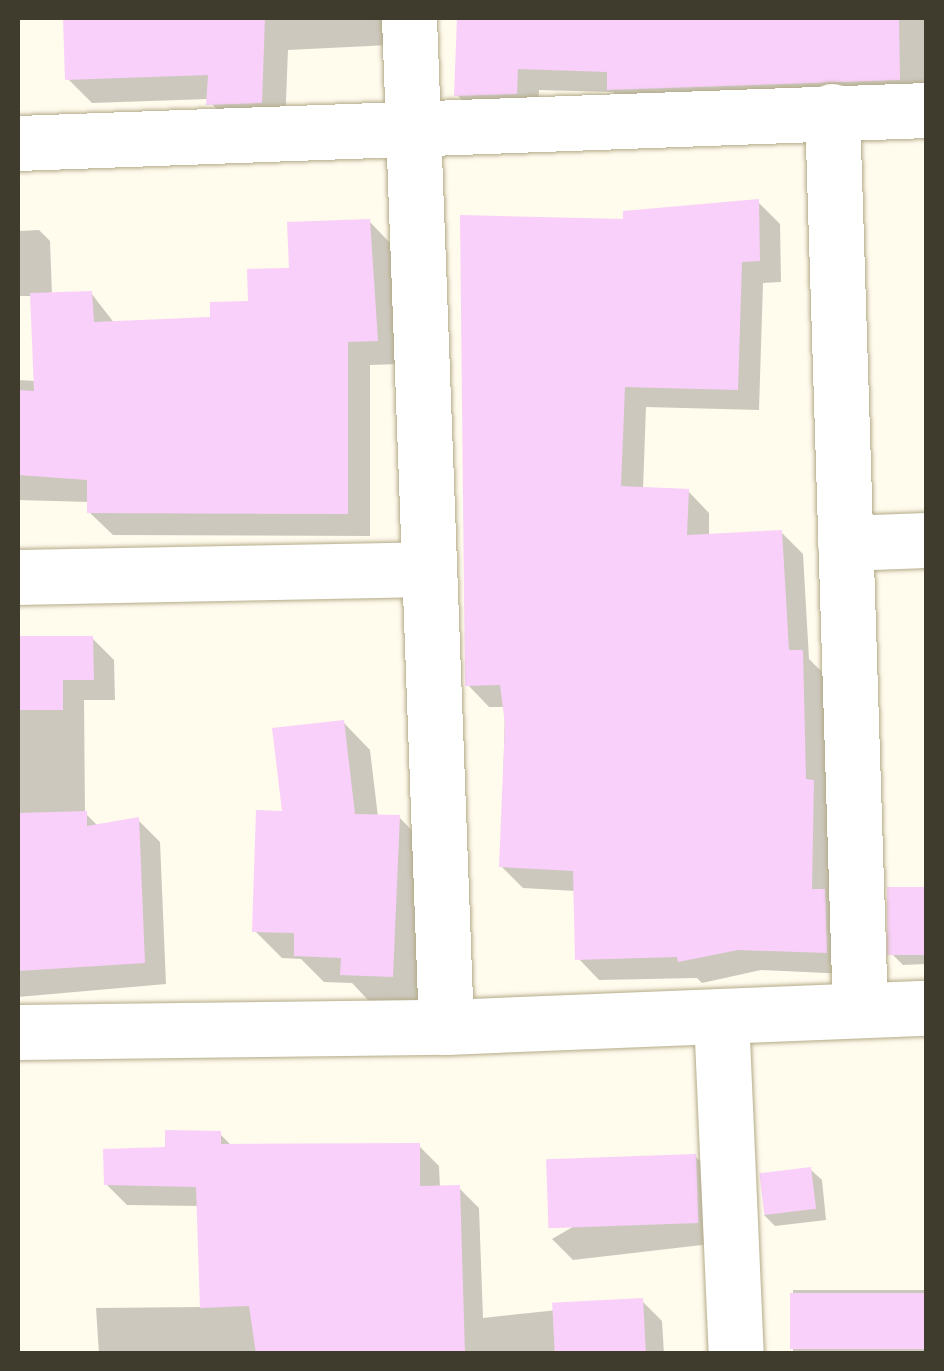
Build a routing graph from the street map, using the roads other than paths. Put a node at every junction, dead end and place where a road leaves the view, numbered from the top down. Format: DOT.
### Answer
graph roads {
  1 [pos="409,18"];
  2 [pos="926,110"];
  3 [pos="832,111"];
  4 [pos="412,126"];
  5 [pos="18,143"];
  6 [pos="926,540"];
  7 [pos="845,542"];
  8 [pos="427,569"];
  9 [pos="18,578"];
  10 [pos="926,1008"];
  11 [pos="860,1010"];
  12 [pos="722,1016"];
  13 [pos="446,1027"];
  14 [pos="18,1032"];
  15 [pos="736,1354"];
  1 -- 4 [label="street"];
  2 -- 3 [label="street"];
  3 -- 4 [label="street"];
  3 -- 7 [label="street"];
  4 -- 5 [label="street"];
  4 -- 8 [label="street"];
  6 -- 7 [label="street"];
  7 -- 11 [label="street"];
  8 -- 9 [label="street"];
  8 -- 13 [label="street"];
  10 -- 11 [label="street"];
  11 -- 12 [label="street"];
  12 -- 13 [label="street"];
  12 -- 15 [label="street"];
  13 -- 14 [label="street"];
}
